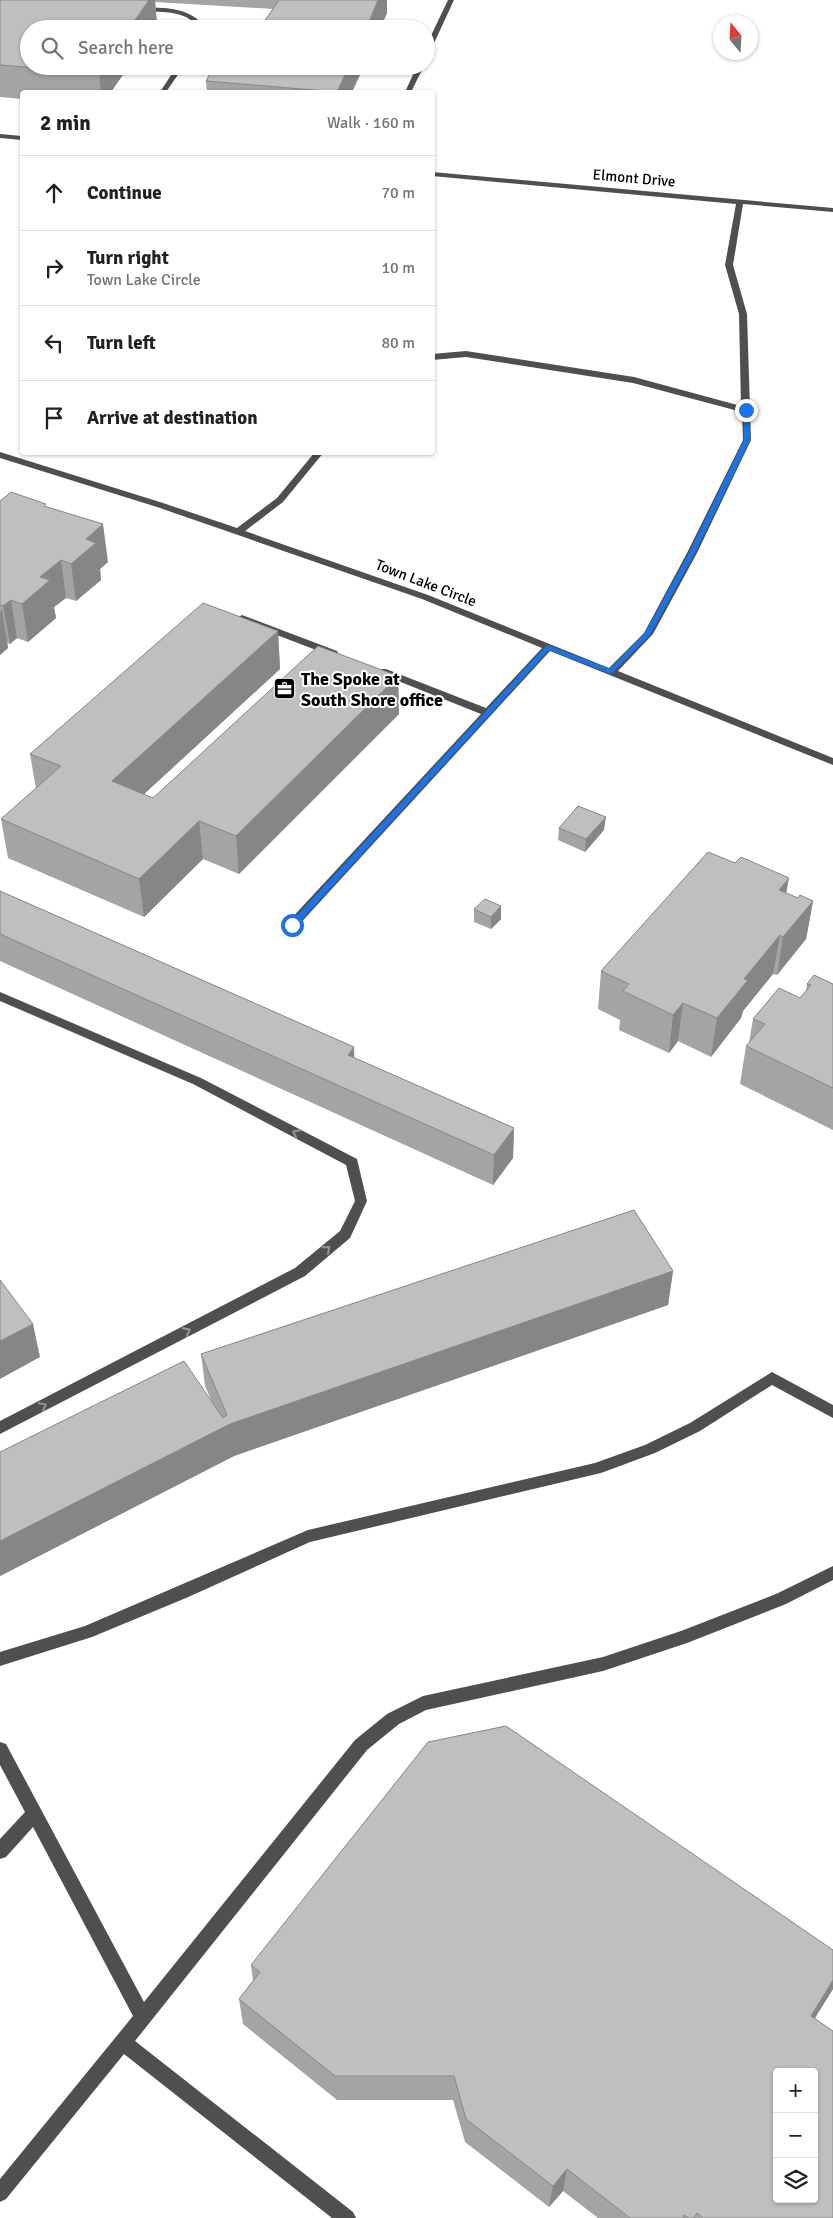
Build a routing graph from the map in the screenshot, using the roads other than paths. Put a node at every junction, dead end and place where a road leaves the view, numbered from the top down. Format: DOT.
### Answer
graph roads {
  1 [pos="451,0"];
  2 [pos="127,8"];
  3 [pos="196,20"];
  4 [pos="435,35"];
  5 [pos="175,75"];
  6 [pos="416,75"];
  7 [pos="164,90"];
  8 [pos="409,90"];
  9 [pos="0,136"];
  10 [pos="20,138"];
  11 [pos="435,174"];
  12 [pos="740,202"];
  13 [pos="833,210"];
  14 [pos="435,357"];
  15 [pos="746,410"];
  16 [pos="0,455"];
  17 [pos="318,455"];
  18 [pos="238,532"];
  19 [pos="242,618"];
  20 [pos="548,648"];
  21 [pos="343,656"];
  22 [pos="370,667"];
  23 [pos="611,672"];
  24 [pos="489,712"];
  25 [pos="833,762"];
  26 [pos="292,925"];
  27 [pos="0,996"];
  28 [pos="833,1412"];
  29 [pos="0,1428"];
  30 [pos="833,1573"];
  31 [pos="0,1659"];
  32 [pos="0,1749"];
  33 [pos="35,1813"];
  34 [pos="0,1851"];
  35 [pos="143,2017"];
  36 [pos="123,2042"];
  37 [pos="0,2194"];
  38 [pos="347,2218"];
  1 -- 4 [label="street"];
  2 -- 3 [label="street"];
  5 -- 7 [label="street"];
  6 -- 8 [label="street"];
  9 -- 10 [label="street"];
  11 -- 12 [label="street, Elmont Drive"];
  12 -- 13 [label="street, Elmont Drive"];
  12 -- 15 [label="street"];
  14 -- 15 [label="street"];
  15 -- 23 [label="street"];
  16 -- 18 [label="street, Town Lake Circle"];
  17 -- 18 [label="street"];
  18 -- 20 [label="street, Town Lake Circle"];
  19 -- 21 [label="street"];
  20 -- 23 [label="street, Town Lake Circle"];
  20 -- 24 [label="street"];
  22 -- 24 [label="street"];
  23 -- 25 [label="street, Town Lake Circle"];
  24 -- 26 [label="street"];
  29 -- 27 [label="street, one-way"];
  28 -- 31 [label="street"];
  30 -- 35 [label="street"];
  32 -- 33 [label="street"];
  33 -- 34 [label="street"];
  33 -- 35 [label="street"];
  35 -- 36 [label="street"];
  36 -- 37 [label="street"];
  36 -- 38 [label="street"];
}
